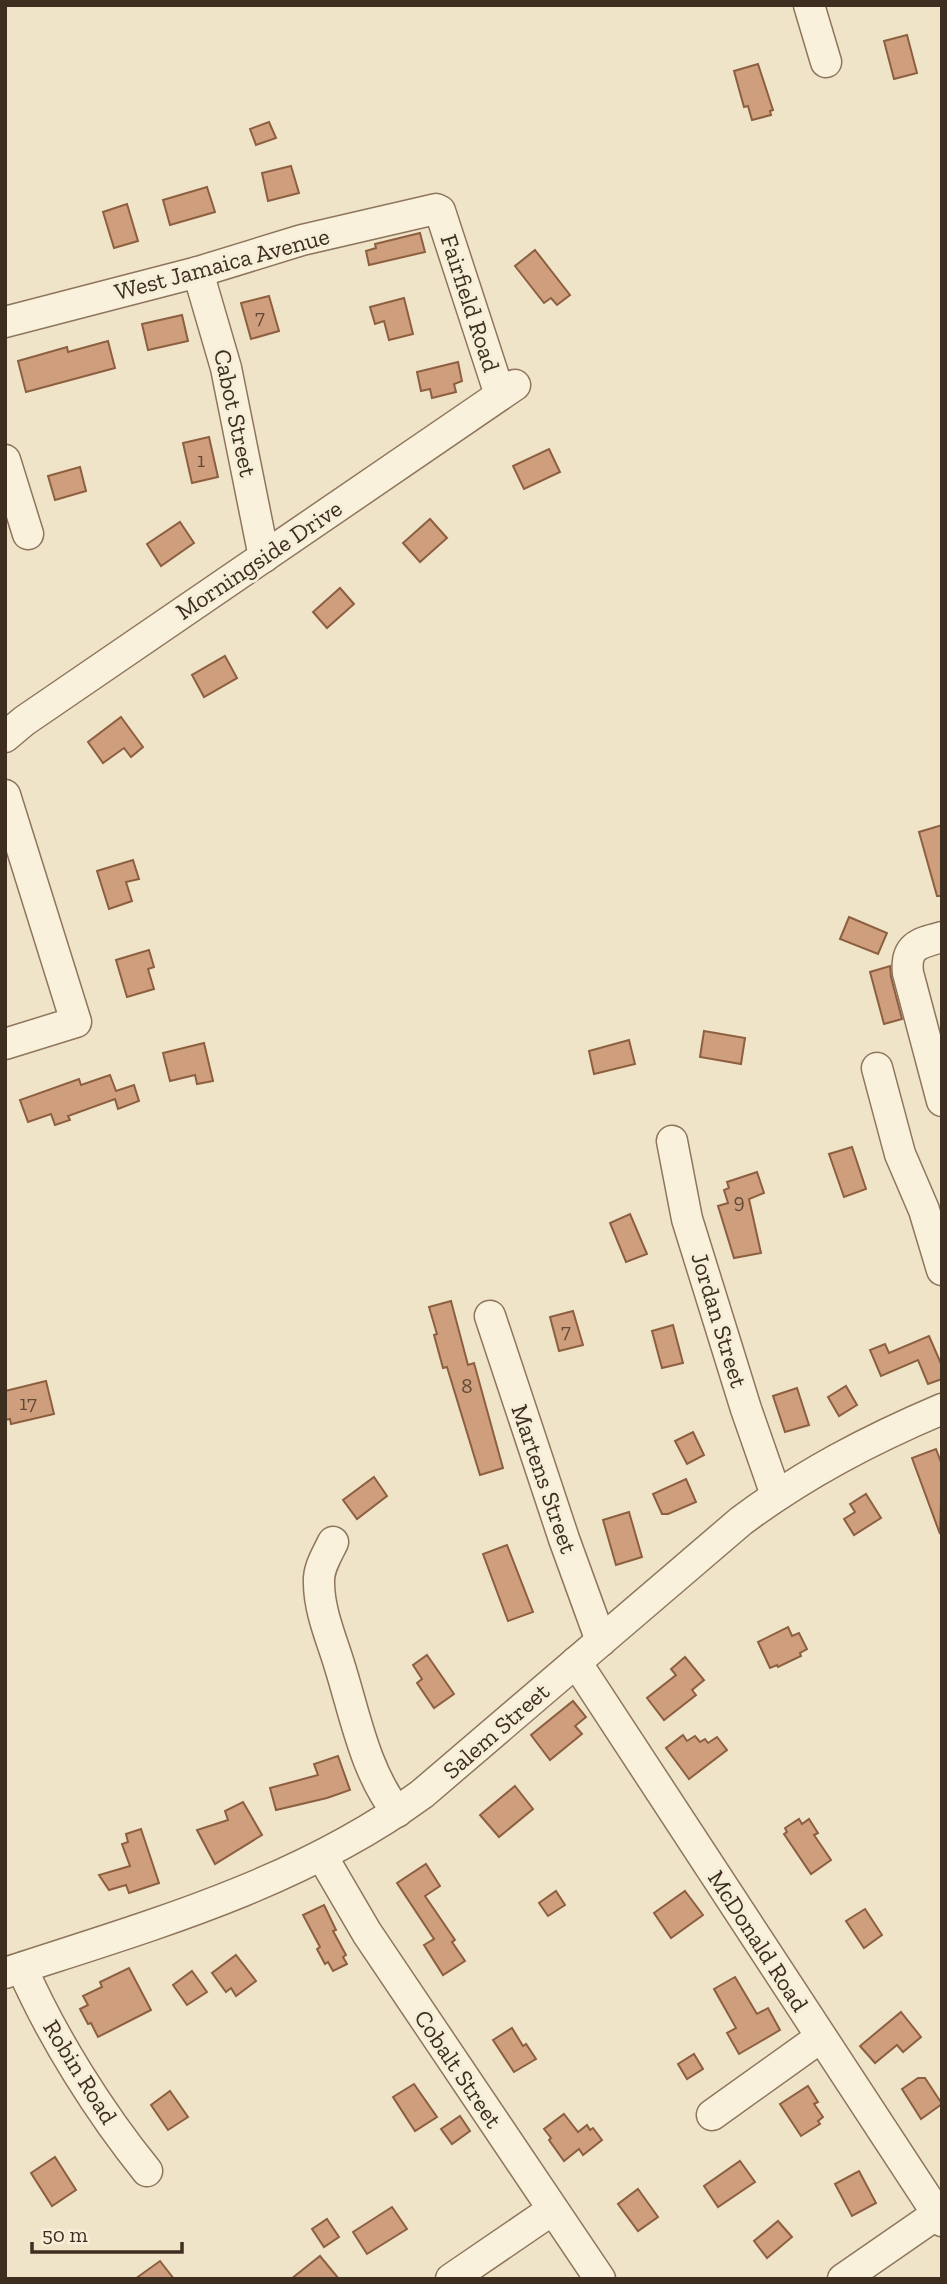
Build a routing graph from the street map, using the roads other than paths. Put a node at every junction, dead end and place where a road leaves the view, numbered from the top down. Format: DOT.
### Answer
graph roads {
  1 [pos="809,5"];
  2 [pos="826,62"];
  3 [pos="440,211"];
  4 [pos="198,272"];
  5 [pos="5,322"];
  6 [pos="507,390"];
  7 [pos="5,460"];
  8 [pos="28,534"];
  9 [pos="264,557"];
  10 [pos="5,737"];
  11 [pos="5,796"];
  12 [pos="942,937"];
  13 [pos="5,1044"];
  14 [pos="877,1068"];
  15 [pos="942,1101"];
  16 [pos="672,1141"];
  17 [pos="942,1270"];
  18 [pos="489,1316"];
  19 [pos="942,1409"];
  20 [pos="776,1495"];
  21 [pos="333,1542"];
  22 [pos="601,1640"];
  23 [pos="576,1662"];
  24 [pos="397,1812"];
  25 [pos="322,1856"];
  26 [pos="14,1971"];
  27 [pos="821,2037"];
  28 [pos="712,2115"];
  29 [pos="147,2171"];
  30 [pos="552,2210"];
  31 [pos="940,2217"];
  32 [pos="451,2279"];
  33 [pos="600,2279"];
  34 [pos="843,2279"];
  1 -- 2 [label="street"];
  3 -- 4 [label="street, West Jamaica Avenue"];
  3 -- 6 [label="street, Fairfield Road"];
  4 -- 5 [label="street, West Jamaica Avenue"];
  4 -- 9 [label="street, Cabot Street"];
  6 -- 9 [label="street, Morningside Drive"];
  7 -- 8 [label="street"];
  9 -- 10 [label="street, Morningside Drive"];
  11 -- 13 [label="street"];
  12 -- 15 [label="street"];
  14 -- 17 [label="street"];
  16 -- 20 [label="street, Jordan Street"];
  18 -- 22 [label="street, Martens Street"];
  19 -- 20 [label="street, Salem Street"];
  20 -- 22 [label="street, Salem Street"];
  21 -- 24 [label="street"];
  22 -- 23 [label="street, Salem Street"];
  23 -- 24 [label="street, Salem Street"];
  23 -- 27 [label="street, McDonald Road"];
  24 -- 25 [label="street, Salem Street"];
  25 -- 26 [label="street, Salem Street"];
  25 -- 30 [label="street, Cobalt Street"];
  26 -- 29 [label="street, Robin Road"];
  27 -- 28 [label="street"];
  27 -- 31 [label="street, McDonald Road"];
  30 -- 32 [label="street"];
  30 -- 33 [label="street, Cobalt Street"];
  31 -- 34 [label="street"];
}
